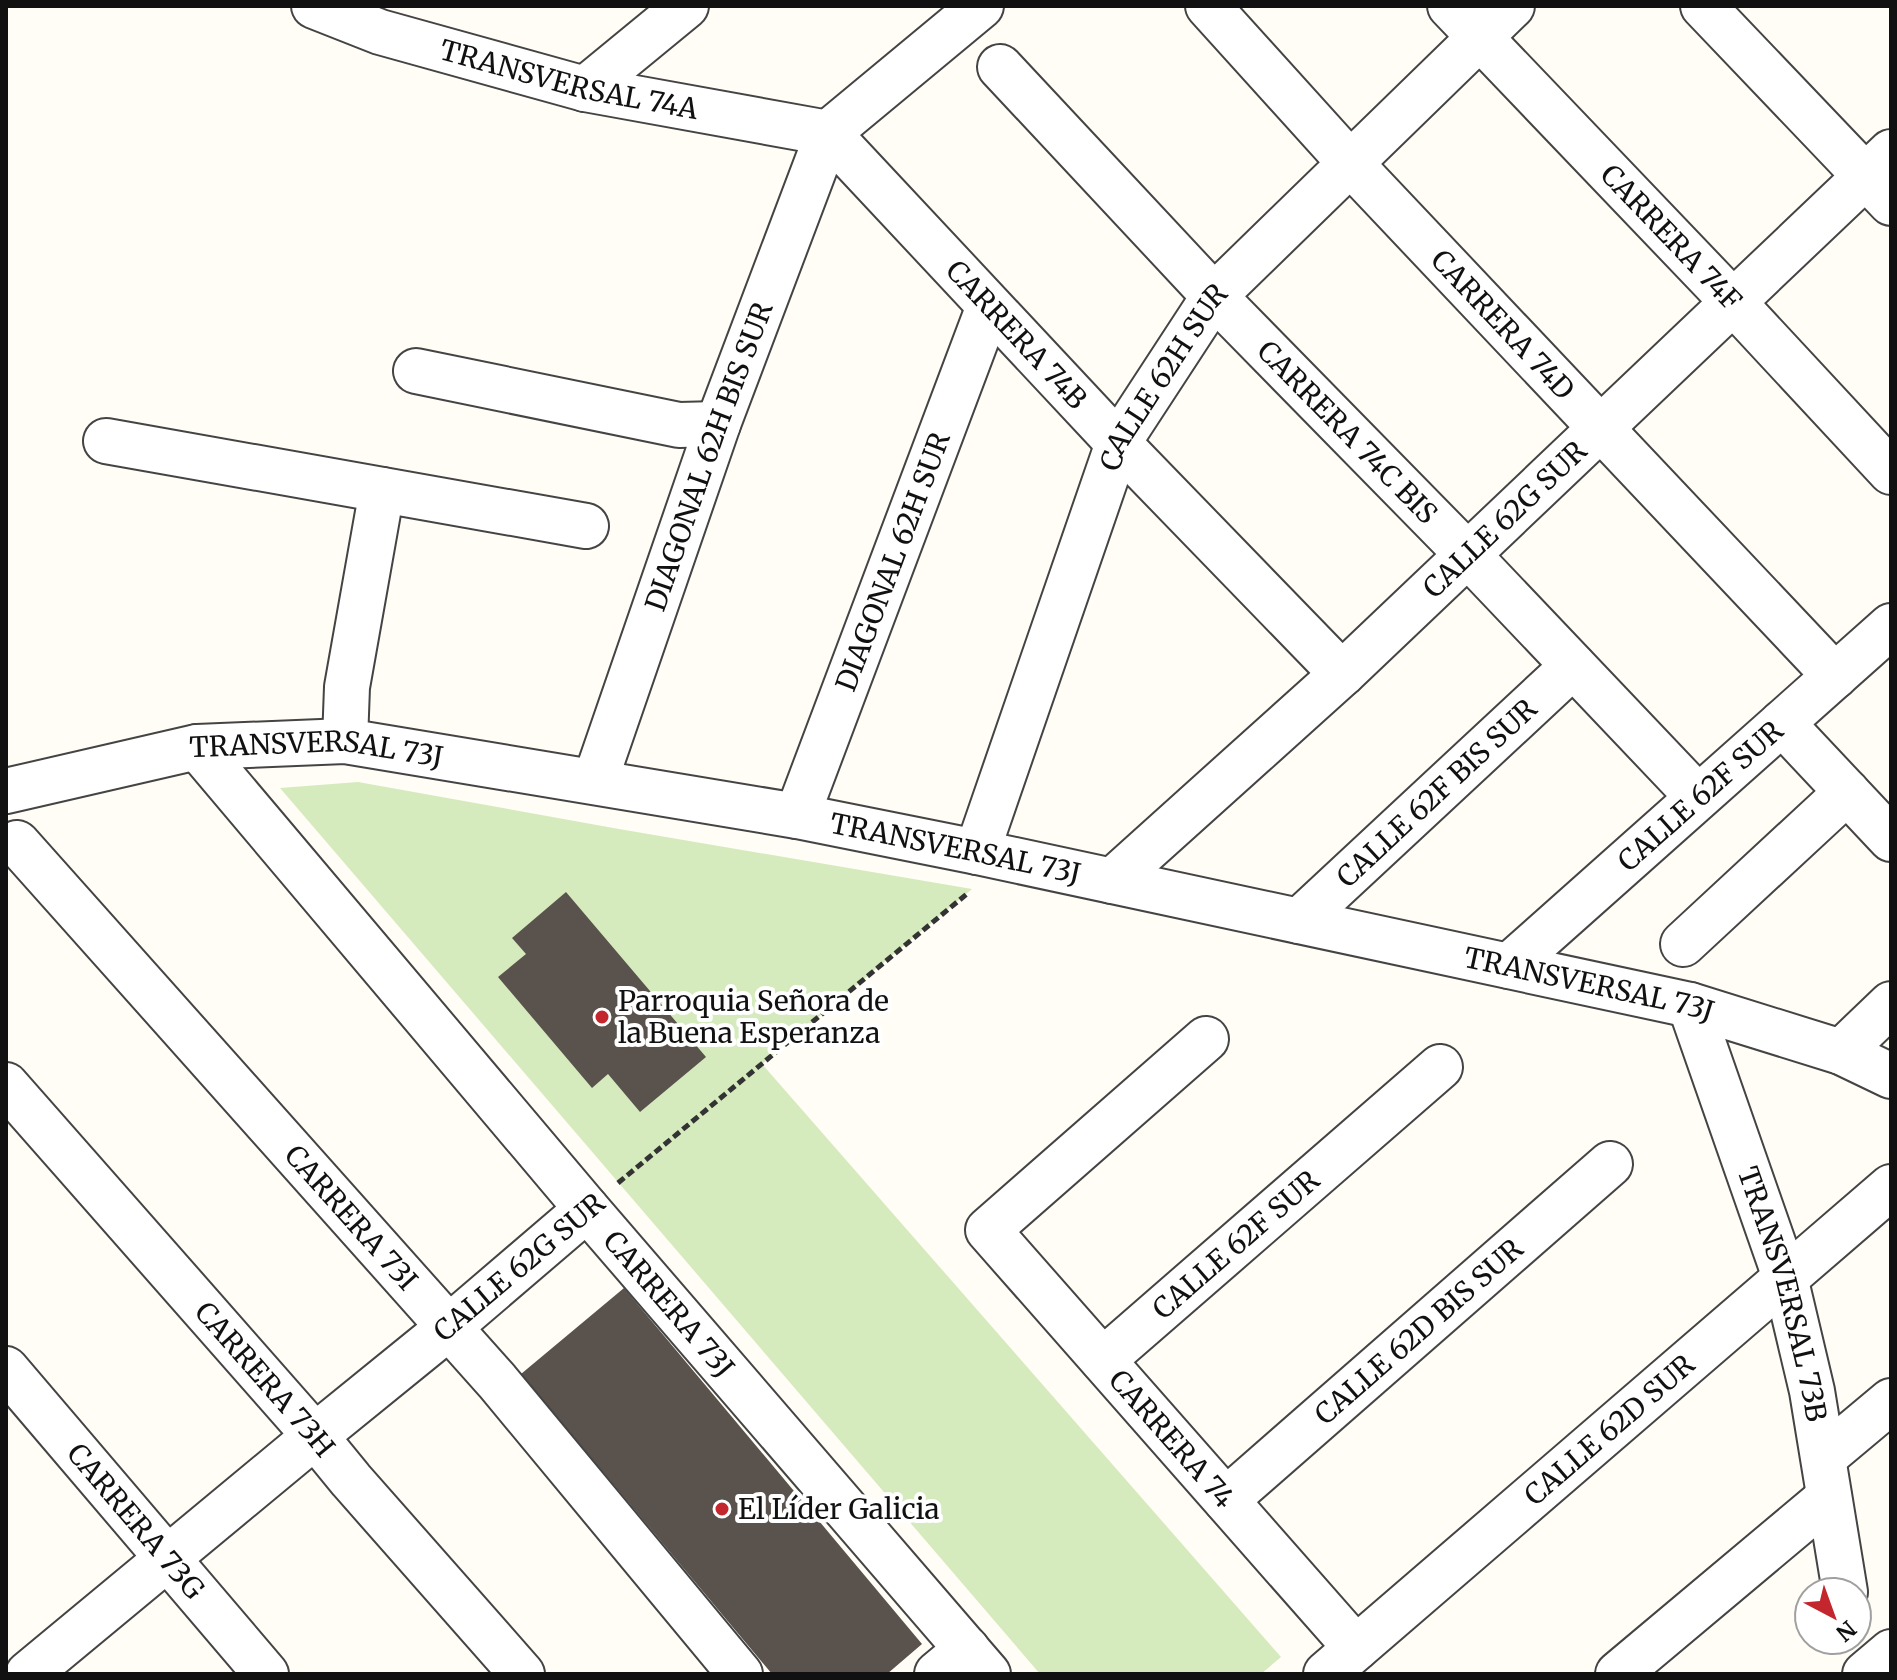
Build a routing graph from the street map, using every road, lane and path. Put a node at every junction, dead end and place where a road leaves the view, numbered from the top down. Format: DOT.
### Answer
graph roads {
  1 [pos="314,6"];
  2 [pos="686,6"];
  3 [pos="981,6"];
  4 [pos="1208,6"];
  5 [pos="1450,6"];
  6 [pos="1512,6"];
  7 [pos="1703,6"];
  8 [pos="397,19"];
  9 [pos="1479,37"];
  10 [pos="1000,67"];
  11 [pos="585,89"];
  12 [pos="828,133"];
  13 [pos="1350,163"];
  14 [pos="1883,177"];
  15 [pos="1214,296"];
  16 [pos="1733,302"];
  17 [pos="989,306"];
  18 [pos="416,371"];
  19 [pos="718,424"];
  20 [pos="1601,427"];
  21 [pos="106,441"];
  22 [pos="1118,443"];
  23 [pos="1891,472"];
  24 [pos="382,490"];
  25 [pos="586,526"];
  26 [pos="1468,555"];
  27 [pos="1891,626"];
  28 [pos="1573,666"];
  29 [pos="1342,674"];
  30 [pos="1835,676"];
  31 [pos="1782,723"];
  32 [pos="345,741"];
  33 [pos="197,747"];
  34 [pos="595,781"];
  35 [pos="6,791"];
  36 [pos="1847,792"];
  37 [pos="1698,797"];
  38 [pos="797,816"];
  39 [pos="1891,839"];
  40 [pos="17,843"];
  41 [pos="992,855"];
  42 [pos="1112,881"];
  43 [pos="1299,921"];
  44 [pos="1683,944"];
  45 [pos="1509,966"];
  46 [pos="1891,1004"];
  47 [pos="1690,1005"];
  48 [pos="1206,1039"];
  49 [pos="1841,1052"];
  50 [pos="1440,1067"];
  51 [pos="1891,1076"];
  52 [pos="6,1085"];
  53 [pos="1610,1164"];
  54 [pos="1891,1187"];
  55 [pos="587,1209"];
  56 [pos="1785,1277"];
  57 [pos="448,1328"];
  58 [pos="1103,1360"];
  59 [pos="6,1369"];
  60 [pos="1891,1401"];
  61 [pos="315,1436"];
  62 [pos="1826,1477"];
  63 [pos="1226,1500"];
  64 [pos="168,1558"];
  65 [pos="1842,1576"];
  66 [pos="1891,1652"];
  67 [pos="1341,1661"];
  68 [pos="964,1666"];
  69 [pos="6,1669"];
  70 [pos="10,1674"];
  71 [pos="28,1674"];
  72 [pos="266,1674"];
  73 [pos="522,1674"];
  74 [pos="740,1674"];
  75 [pos="1618,1674"];
  76 [pos="1865,1674"];
  1 -- 8 [label="street, TRANSVERSAL 74A"];
  2 -- 11 [label="street"];
  3 -- 12 [label="street"];
  4 -- 13 [label="street, CARRERA 74D"];
  5 -- 9 [label="street, CARRERA 74F"];
  6 -- 9 [label="street, CALLE 62H SUR"];
  7 -- 14 [label="street"];
  8 -- 11 [label="street, TRANSVERSAL 74A"];
  9 -- 13 [label="street, CALLE 62H SUR"];
  9 -- 16 [label="street, CARRERA 74F"];
  10 -- 15 [label="street, CARRERA 74C BIS"];
  11 -- 12 [label="street, TRANSVERSAL 74A"];
  12 -- 17 [label="street, CARRERA 74B"];
  12 -- 19 [label="street, DIAGONAL 62H BIS SUR"];
  13 -- 15 [label="street, CALLE 62H SUR"];
  13 -- 20 [label="street, CARRERA 74D"];
  14 -- 16 [label="street, CALLE 62G SUR"];
  15 -- 22 [label="street, CALLE 62H SUR"];
  15 -- 26 [label="street, CARRERA 74C BIS"];
  16 -- 20 [label="street, CALLE 62G SUR"];
  16 -- 23 [label="street, CARRERA 74F"];
  17 -- 22 [label="street, CARRERA 74B"];
  17 -- 38 [label="street, DIAGONAL 62H SUR"];
  18 -- 19 [label="street"];
  19 -- 34 [label="street, DIAGONAL 62H BIS SUR"];
  20 -- 26 [label="street, CALLE 62G SUR"];
  20 -- 30 [label="street, CARRERA 74D"];
  21 -- 24 [label="street"];
  22 -- 29 [label="street, CARRERA 74B"];
  22 -- 41 [label="street, CALLE 62H SUR"];
  24 -- 25 [label="street"];
  24 -- 32 [label="street"];
  26 -- 28 [label="street, CARRERA 74C BIS"];
  26 -- 29 [label="street, CALLE 62G SUR"];
  27 -- 30 [label="street, CALLE 62F SUR"];
  28 -- 37 [label="street, CARRERA 74C BIS"];
  28 -- 43 [label="street, CALLE 62F BIS SUR"];
  29 -- 42 [label="street, CALLE 62G SUR"];
  30 -- 31 [label="street, CALLE 62F SUR"];
  31 -- 36 [label="street"];
  31 -- 37 [label="street, CALLE 62F SUR"];
  32 -- 33 [label="street, TRANSVERSAL 73J"];
  32 -- 34 [label="street, TRANSVERSAL 73J"];
  33 -- 35 [label="street, TRANSVERSAL 73J"];
  33 -- 55 [label="street, CARRERA 73J"];
  34 -- 38 [label="street, TRANSVERSAL 73J"];
  36 -- 39 [label="street"];
  36 -- 44 [label="street"];
  37 -- 45 [label="street, CALLE 62F SUR"];
  38 -- 41 [label="street, TRANSVERSAL 73J"];
  40 -- 57 [label="street, CARRERA 73I"];
  41 -- 42 [label="street, TRANSVERSAL 73J"];
  41 -- 55 [label="path, CALLE 62G SUR"];
  42 -- 43 [label="street, TRANSVERSAL 73J"];
  43 -- 45 [label="street, TRANSVERSAL 73J"];
  45 -- 47 [label="street, TRANSVERSAL 73J"];
  46 -- 49 [label="street"];
  47 -- 49 [label="street, TRANSVERSAL 73J"];
  47 -- 56 [label="street, TRANSVERSAL 73B"];
  48 -- 58 [label="street, CARRERA 74"];
  49 -- 51 [label="street, TRANSVERSAL 73J"];
  50 -- 58 [label="street, CALLE 62F SUR"];
  52 -- 61 [label="street, CARRERA 73H"];
  53 -- 63 [label="street, CALLE 62D BIS SUR"];
  54 -- 56 [label="street, CALLE 62D SUR"];
  55 -- 57 [label="street, CALLE 62G SUR"];
  55 -- 68 [label="street, CARRERA 73J"];
  56 -- 62 [label="street, TRANSVERSAL 73B"];
  56 -- 67 [label="street, CALLE 62D SUR"];
  57 -- 61 [label="street, CALLE 62G SUR"];
  57 -- 74 [label="street, CARRERA 73I"];
  58 -- 63 [label="street, CARRERA 74"];
  59 -- 64 [label="street, CARRERA 73G"];
  60 -- 62 [label="street"];
  61 -- 64 [label="street, CALLE 62G SUR"];
  61 -- 73 [label="street, CARRERA 73H"];
  62 -- 65 [label="street, TRANSVERSAL 73B"];
  62 -- 75 [label="street"];
  63 -- 67 [label="street, CARRERA 74"];
  64 -- 71 [label="street, CALLE 62G SUR"];
  64 -- 72 [label="street, CARRERA 73G"];
  66 -- 76 [label="street"];
  69 -- 70 [label="street"];
}
